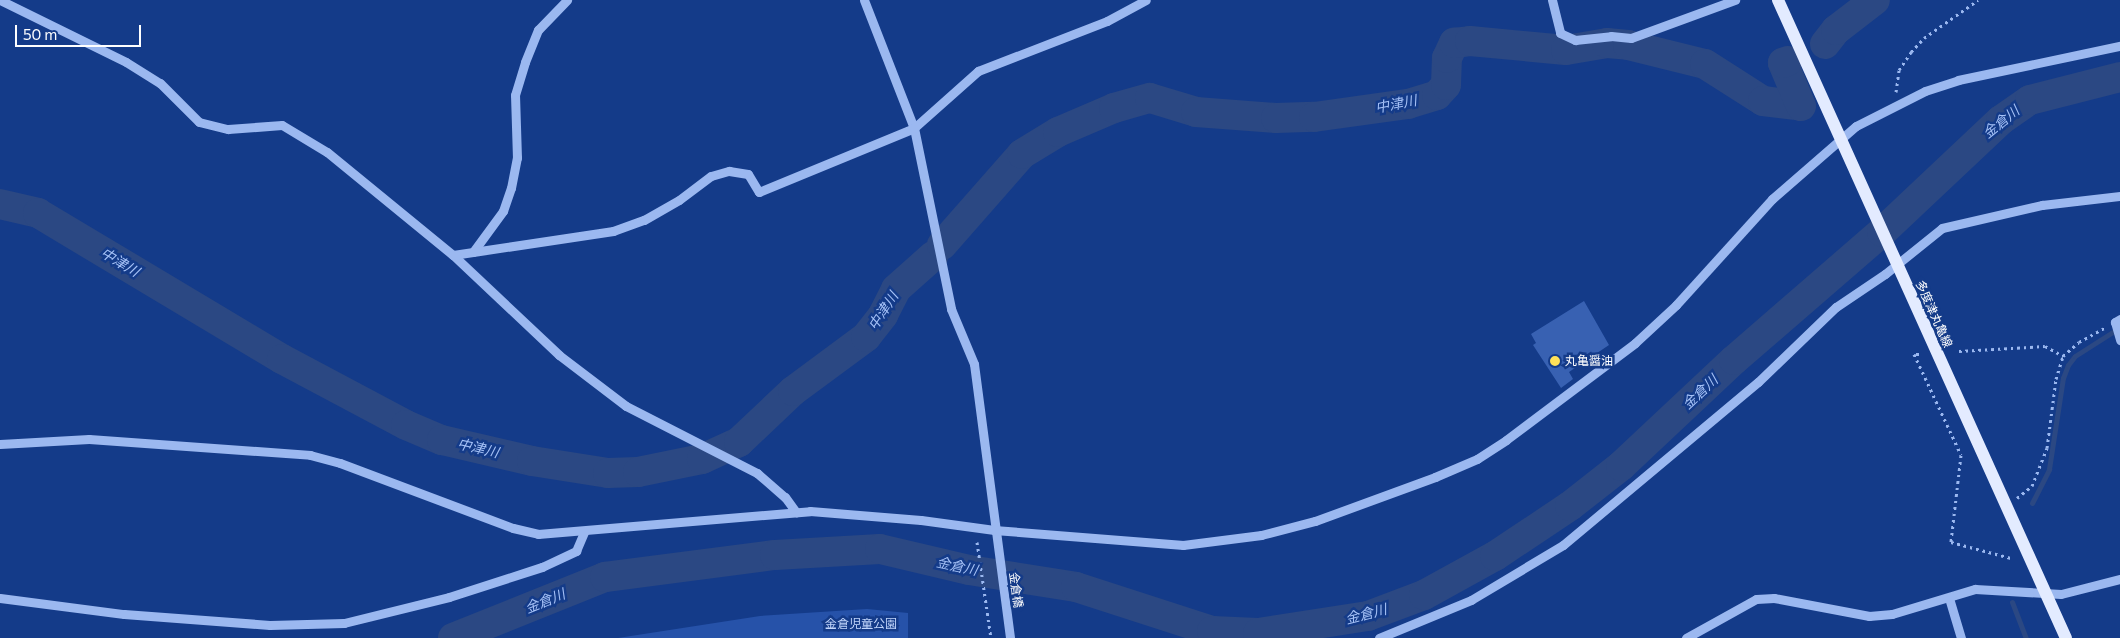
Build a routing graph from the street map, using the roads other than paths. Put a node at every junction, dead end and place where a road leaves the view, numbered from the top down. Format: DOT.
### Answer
graph roads {
  1 [pos="0,0"];
  2 [pos="567,0"];
  3 [pos="864,0"];
  4 [pos="1146,0"];
  5 [pos="1552,0"];
  6 [pos="1735,0"];
  7 [pos="1778,0"];
  8 [pos="2120,46"];
  9 [pos="914,128"];
  10 [pos="1840,138"];
  11 [pos="2120,196"];
  12 [pos="473,252"];
  13 [pos="453,255"];
  14 [pos="1897,265"];
  15 [pos="2117,321"];
  16 [pos="2120,340"];
  17 [pos="0,444"];
  18 [pos="796,512"];
  19 [pos="994,530"];
  20 [pos="584,532"];
  21 [pos="2120,579"];
  22 [pos="2043,593"];
  23 [pos="0,598"];
  24 [pos="1949,598"];
  25 [pos="1010,638"];
  26 [pos="1379,638"];
  27 [pos="1686,638"];
  28 [pos="1961,638"];
  29 [pos="2066,638"];
  1 -- 13 [label="street"];
  2 -- 12 [label="street"];
  3 -- 9 [label="street, 金倉橋"];
  4 -- 9 [label="street"];
  5 -- 6 [label="street"];
  7 -- 10 [label="main road, 多度津丸亀線"];
  8 -- 10 [label="street"];
  9 -- 12 [label="street"];
  9 -- 19 [label="street, 金倉橋"];
  10 -- 14 [label="main road, 多度津丸亀線"];
  10 -- 19 [label="street"];
  11 -- 14 [label="street"];
  12 -- 13 [label="street"];
  13 -- 18 [label="street"];
  14 -- 22 [label="main road, 多度津丸亀線"];
  14 -- 26 [label="street"];
  15 -- 16 [label="street"];
  17 -- 20 [label="street"];
  18 -- 19 [label="street"];
  18 -- 20 [label="street"];
  19 -- 25 [label="street, 金倉橋"];
  20 -- 23 [label="street"];
  21 -- 22 [label="street"];
  22 -- 24 [label="street"];
  22 -- 29 [label="main road, 多度津丸亀線"];
  24 -- 27 [label="street"];
  24 -- 28 [label="street"];
}
